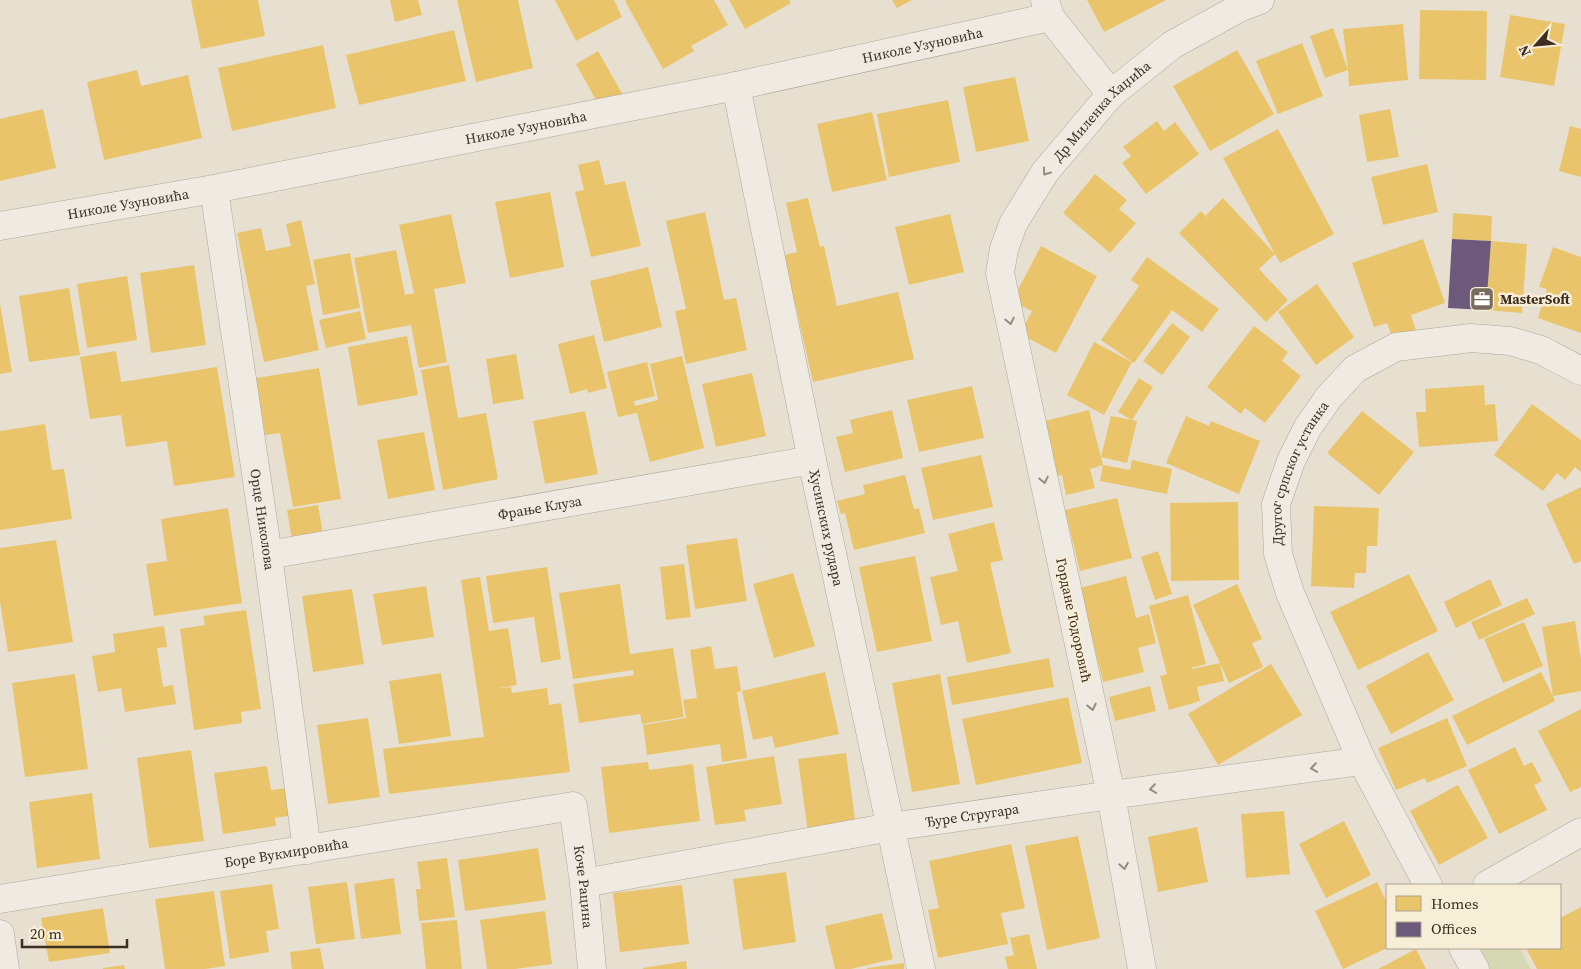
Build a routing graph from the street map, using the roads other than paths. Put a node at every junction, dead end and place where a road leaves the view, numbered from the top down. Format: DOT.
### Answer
graph roads {
  1 [pos="1260,0"];
  2 [pos="1047,8"];
  3 [pos="736,86"];
  4 [pos="1111,94"];
  5 [pos="214,189"];
  6 [pos="0,226"];
  7 [pos="1000,273"];
  8 [pos="1581,370"];
  9 [pos="812,460"];
  10 [pos="268,555"];
  11 [pos="1362,761"];
  12 [pos="1111,795"];
  13 [pos="573,806"];
  14 [pos="891,827"];
  15 [pos="1581,832"];
  16 [pos="307,850"];
  17 [pos="584,883"];
  18 [pos="1427,884"];
  19 [pos="1489,884"];
  20 [pos="0,899"];
  21 [pos="0,934"];
  22 [pos="1464,949"];
  23 [pos="5,969"];
  24 [pos="592,969"];
  25 [pos="921,969"];
  26 [pos="1142,969"];
  27 [pos="1475,969"];
  1 -- 4 [label="street, Др Миленка Хаџића"];
  2 -- 3 [label="street, Николе Узуновића"];
  2 -- 4 [label="street"];
  3 -- 5 [label="street, Николе Узуновића"];
  3 -- 9 [label="street, Хусинских рудара"];
  4 -- 7 [label="street, Др Миленка Хаџића, one-way"];
  5 -- 6 [label="street, Николе Узуновића"];
  5 -- 10 [label="street, Орце Николова"];
  7 -- 12 [label="street, Гордане Тодоровић, one-way"];
  8 -- 11 [label="street, Другог српског устанка"];
  9 -- 10 [label="street, Фрање Клуза"];
  9 -- 14 [label="street, Хусинских рудара"];
  10 -- 16 [label="street, Орце Николова"];
  11 -- 12 [label="street, Ђуре Стругара, one-way"];
  11 -- 18 [label="street, Другог српског устанка"];
  12 -- 14 [label="street, Ђуре Стругара"];
  12 -- 26 [label="street, Гордане Тодоровић, one-way"];
  13 -- 16 [label="street, Боре Вукмировића"];
  13 -- 17 [label="street, Коче Рацина"];
  14 -- 17 [label="street, Ђуре Стругара"];
  14 -- 25 [label="street, Хусинских рудара"];
  15 -- 19 [label="street"];
  16 -- 20 [label="street, Боре Вукмировића"];
  17 -- 24 [label="street, Коче Рацина"];
  21 -- 23 [label="street"];
  22 -- 27 [label="street"];
}
